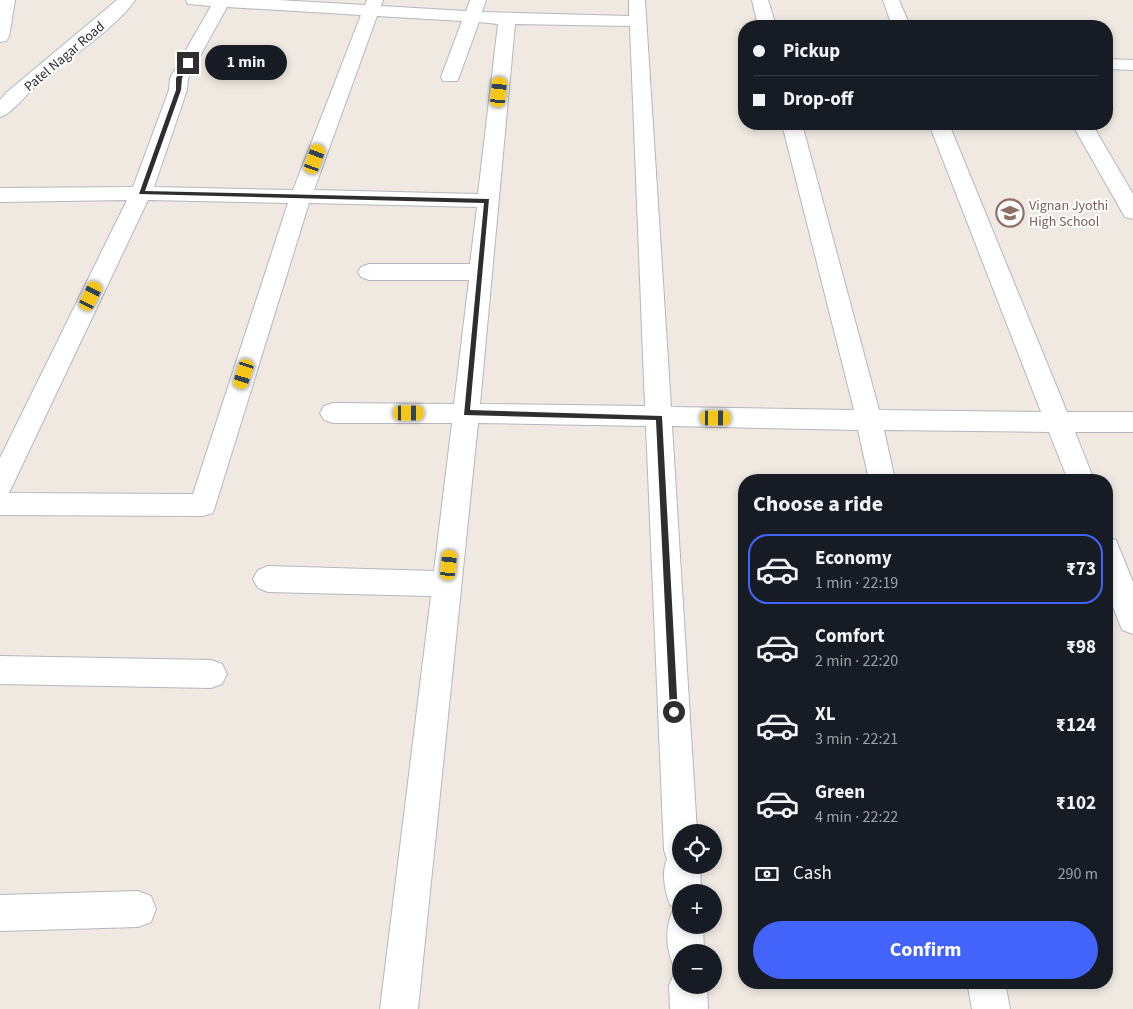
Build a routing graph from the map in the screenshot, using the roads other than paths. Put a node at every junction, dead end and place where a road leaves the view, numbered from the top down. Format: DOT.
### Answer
graph roads {
  1 [pos="127,0"];
  2 [pos="194,0"];
  3 [pos="222,0"];
  4 [pos="479,0"];
  5 [pos="760,0"];
  6 [pos="891,0"];
  7 [pos="372,6"];
  8 [pos="3,11"];
  9 [pos="637,11"];
  10 [pos="473,18"];
  11 [pos="507,20"];
  12 [pos="765,20"];
  13 [pos="899,20"];
  14 [pos="0,37"];
  15 [pos="1113,64"];
  16 [pos="1133,65"];
  17 [pos="450,78"];
  18 [pos="0,109"];
  19 [pos="794,130"];
  20 [pos="941,130"];
  21 [pos="1085,130"];
  22 [pos="141,193"];
  23 [pos="0,194"];
  24 [pos="301,196"];
  25 [pos="487,201"];
  26 [pos="1133,212"];
  27 [pos="369,272"];
  28 [pos="481,272"];
  29 [pos="466,412"];
  30 [pos="333,413"];
  31 [pos="659,418"];
  32 [pos="869,420"];
  33 [pos="1059,422"];
  34 [pos="1133,422"];
  35 [pos="881,474"];
  36 [pos="1079,474"];
  37 [pos="0,485"];
  38 [pos="0,504"];
  39 [pos="1113,568"];
  40 [pos="268,579"];
  41 [pos="447,584"];
  42 [pos="1133,621"];
  43 [pos="0,670"];
  44 [pos="211,674"];
  45 [pos="680,824"];
  46 [pos="138,909"];
  47 [pos="0,913"];
  48 [pos="987,989"];
  49 [pos="688,994"];
  50 [pos="399,1009"];
  51 [pos="689,1009"];
  52 [pos="991,1009"];
  1 -- 18 [label="street, Patel Nagar Road"];
  2 -- 3 [label="street"];
  3 -- 7 [label="street"];
  3 -- 22 [label="street"];
  4 -- 10 [label="street"];
  5 -- 12 [label="street"];
  6 -- 13 [label="street"];
  7 -- 10 [label="street"];
  7 -- 24 [label="street"];
  8 -- 14 [label="street"];
  9 -- 11 [label="street"];
  9 -- 31 [label="street"];
  10 -- 11 [label="street"];
  10 -- 17 [label="street"];
  11 -- 25 [label="street"];
  15 -- 16 [label="street"];
  19 -- 32 [label="street"];
  20 -- 33 [label="street"];
  21 -- 26 [label="street"];
  22 -- 23 [label="street"];
  22 -- 24 [label="street"];
  22 -- 37 [label="street"];
  24 -- 25 [label="street"];
  24 -- 38 [label="street"];
  25 -- 28 [label="street"];
  27 -- 28 [label="street"];
  28 -- 29 [label="street"];
  29 -- 30 [label="street"];
  29 -- 31 [label="street"];
  29 -- 41 [label="street"];
  31 -- 32 [label="street"];
  31 -- 45 [label="street"];
  32 -- 33 [label="street"];
  32 -- 35 [label="street"];
  33 -- 34 [label="street"];
  33 -- 36 [label="street"];
  39 -- 42 [label="street"];
  40 -- 41 [label="street"];
  41 -- 50 [label="street"];
  43 -- 44 [label="street"];
  46 -- 47 [label="street"];
  48 -- 52 [label="street"];
  49 -- 51 [label="street"];
}
